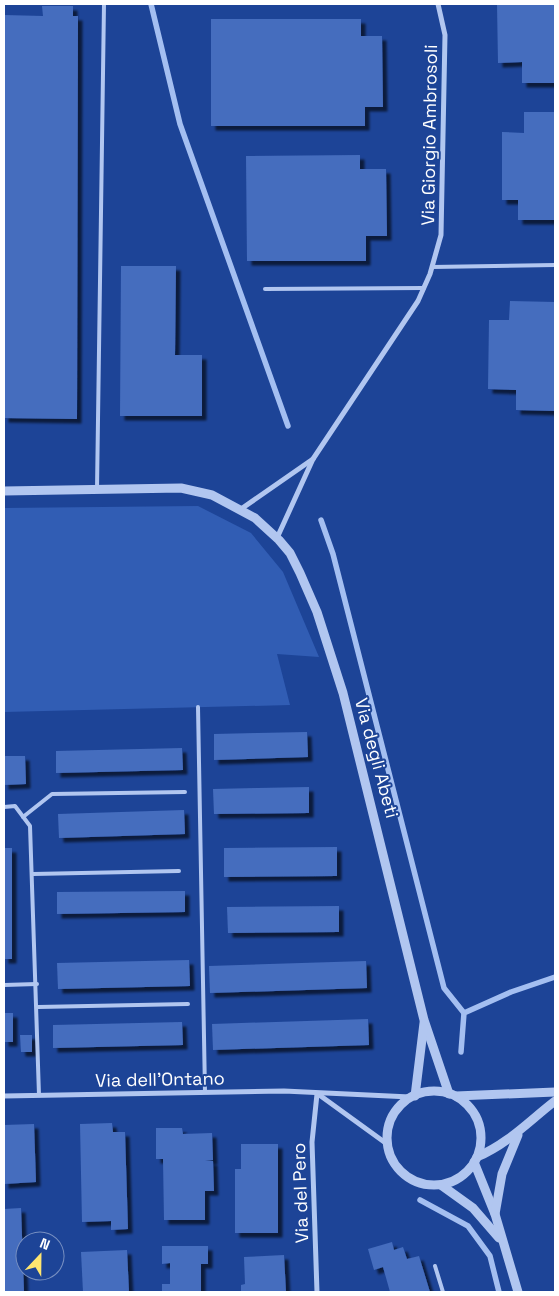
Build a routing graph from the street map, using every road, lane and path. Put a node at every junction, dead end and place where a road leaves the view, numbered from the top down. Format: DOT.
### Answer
graph roads {
  1 [pos="104,4"];
  2 [pos="438,4"];
  3 [pos="555,265"];
  4 [pos="432,266"];
  5 [pos="424,288"];
  6 [pos="265,289"];
  7 [pos="313,459"];
  8 [pos="97,490"];
  9 [pos="4,491"];
  10 [pos="241,509"];
  11 [pos="277,538"];
  12 [pos="198,707"];
  13 [pos="185,792"];
  14 [pos="4,807"];
  15 [pos="23,816"];
  16 [pos="179,871"];
  17 [pos="32,874"];
  18 [pos="36,984"];
  19 [pos="4,985"];
  20 [pos="188,1004"];
  21 [pos="38,1007"];
  22 [pos="424,1020"];
  23 [pos="206,1092"];
  24 [pos="555,1092"];
  25 [pos="317,1094"];
  26 [pos="39,1095"];
  27 [pos="452,1095"];
  28 [pos="4,1096"];
  29 [pos="412,1096"];
  30 [pos="555,1101"];
  31 [pos="518,1133"];
  32 [pos="387,1144"];
  33 [pos="476,1160"];
  34 [pos="441,1185"];
  35 [pos="495,1214"];
  36 [pos="503,1244"];
  37 [pos="434,1266"];
  38 [pos="317,1292"];
  39 [pos="443,1292"];
  40 [pos="518,1292"];
  1 -- 8 [label="lane"];
  2 -- 4 [label="street, Via Giorgio Ambrosoli"];
  3 -- 4 [label="lane"];
  4 -- 5 [label="street, Via Giorgio Ambrosoli"];
  5 -- 6 [label="lane"];
  5 -- 7 [label="street, Via Giorgio Ambrosoli"];
  7 -- 10 [label="street, Via Giorgio Ambrosoli"];
  7 -- 11 [label="street, Via Giorgio Ambrosoli"];
  8 -- 9 [label="street, Via degli Abeti"];
  8 -- 10 [label="street, Via degli Abeti"];
  10 -- 11 [label="street, Via degli Abeti"];
  11 -- 22 [label="street, Via degli Abeti"];
  12 -- 23 [label="lane"];
  13 -- 15 [label="lane"];
  14 -- 15 [label="lane"];
  15 -- 17 [label="lane"];
  16 -- 17 [label="lane"];
  17 -- 18 [label="lane"];
  18 -- 19 [label="lane"];
  18 -- 21 [label="lane"];
  20 -- 21 [label="lane"];
  21 -- 26 [label="lane"];
  22 -- 27 [label="street, Via degli Abeti"];
  22 -- 29 [label="street, Via degli Abeti"];
  23 -- 25 [label="street, Via dell'Ontano"];
  23 -- 26 [label="street, Via dell'Ontano"];
  24 -- 27 [label="street"];
  25 -- 29 [label="street, Via dell'Ontano"];
  25 -- 32 [label="street"];
  25 -- 38 [label="street, Via del Pero"];
  26 -- 28 [label="street, Via dell'Ontano"];
  27 -- 29 [label="street"];
  27 -- 33 [label="street"];
  29 -- 32 [label="street"];
  30 -- 31 [label="street"];
  31 -- 33 [label="street"];
  31 -- 35 [label="street"];
  32 -- 34 [label="street"];
  33 -- 34 [label="street"];
  33 -- 35 [label="street"];
  34 -- 36 [label="street"];
  35 -- 36 [label="street"];
  36 -- 40 [label="street"];
  37 -- 39 [label="lane"];
}
